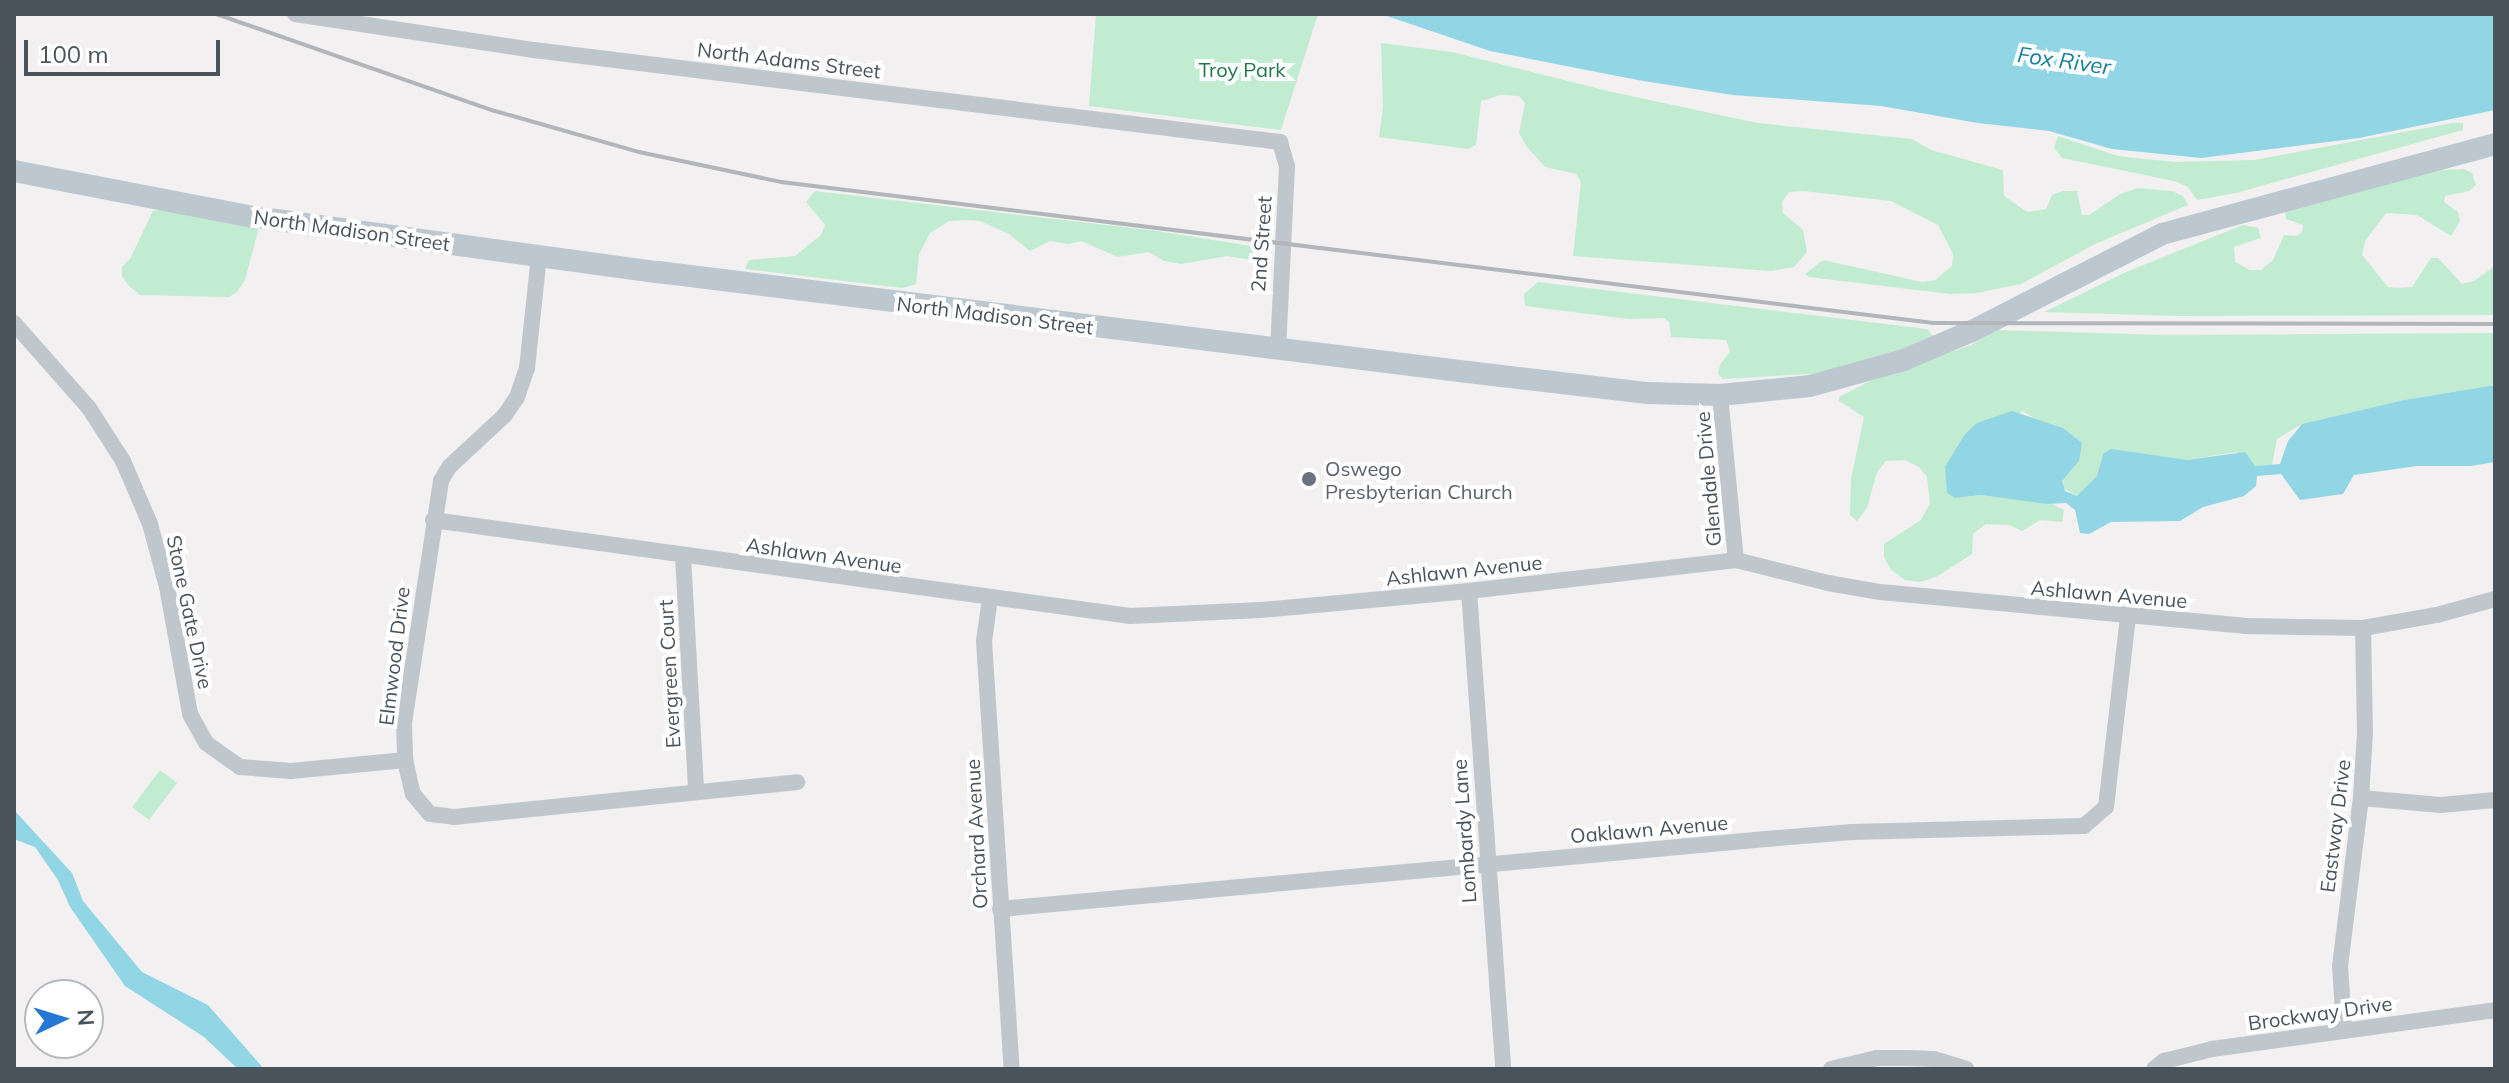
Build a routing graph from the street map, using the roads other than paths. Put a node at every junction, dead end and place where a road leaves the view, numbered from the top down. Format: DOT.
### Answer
graph roads {
  1 [pos="295,14"];
  2 [pos="1280,142"];
  3 [pos="2495,144"];
  4 [pos="14,171"];
  5 [pos="539,256"];
  6 [pos="14,323"];
  7 [pos="1278,349"];
  8 [pos="1720,395"];
  9 [pos="433,520"];
  10 [pos="683,556"];
  11 [pos="1736,560"];
  12 [pos="1469,591"];
  13 [pos="990,598"];
  14 [pos="2495,599"];
  15 [pos="2128,616"];
  16 [pos="2363,628"];
  17 [pos="405,760"];
  18 [pos="797,782"];
  19 [pos="696,789"];
  20 [pos="2361,798"];
  21 [pos="2495,800"];
  22 [pos="1486,864"];
  23 [pos="1000,909"];
  24 [pos="2495,1010"];
  25 [pos="2344,1029"];
  26 [pos="1012,1069"];
  27 [pos="1503,1069"];
  28 [pos="1831,1069"];
  29 [pos="1966,1069"];
  30 [pos="2154,1069"];
  1 -- 2 [label="street, North Adams Street"];
  2 -- 7 [label="street, 2nd Street"];
  3 -- 8 [label="street, North Madison Street"];
  4 -- 5 [label="street, North Madison Street"];
  5 -- 7 [label="street, North Madison Street"];
  5 -- 9 [label="street, Elmwood Drive"];
  6 -- 17 [label="street, Stone Gate Drive"];
  7 -- 8 [label="street, North Madison Street"];
  8 -- 11 [label="street, Glendale Drive"];
  9 -- 10 [label="street, Ashlawn Avenue"];
  9 -- 17 [label="street, Elmwood Drive"];
  10 -- 13 [label="street, Ashlawn Avenue"];
  10 -- 19 [label="street, Evergreen Court"];
  11 -- 12 [label="street, Ashlawn Avenue"];
  11 -- 15 [label="street, Ashlawn Avenue"];
  12 -- 13 [label="street, Ashlawn Avenue"];
  12 -- 22 [label="street, Lombardy Lane"];
  13 -- 23 [label="street, Orchard Avenue"];
  14 -- 16 [label="street, Ashlawn Avenue"];
  15 -- 16 [label="street, Ashlawn Avenue"];
  15 -- 22 [label="street, Oaklawn Avenue"];
  16 -- 20 [label="street, Eastway Drive"];
  17 -- 19 [label="street, Elmwood Drive"];
  18 -- 19 [label="street, Elmwood Drive"];
  20 -- 21 [label="street"];
  20 -- 25 [label="street, Eastway Drive"];
  22 -- 23 [label="street, Oaklawn Avenue"];
  22 -- 27 [label="street, Lombardy Lane"];
  23 -- 26 [label="street, Orchard Avenue"];
  24 -- 25 [label="street, Brockway Drive"];
  25 -- 30 [label="street, Brockway Drive"];
  28 -- 29 [label="street"];
}
